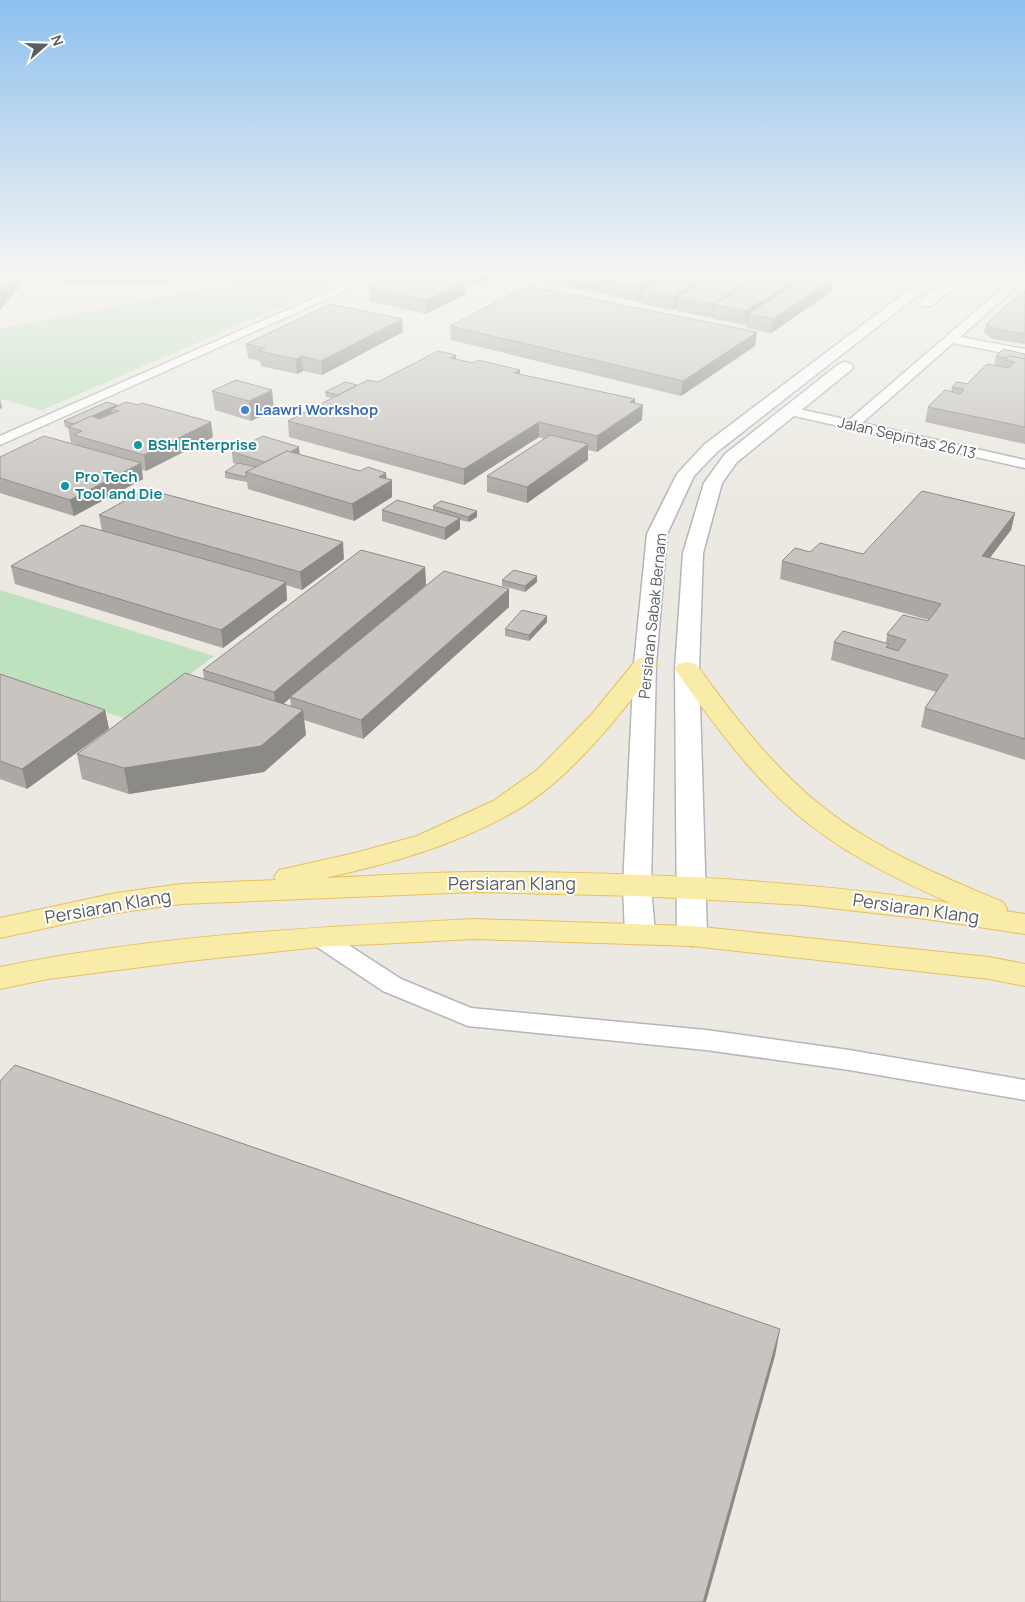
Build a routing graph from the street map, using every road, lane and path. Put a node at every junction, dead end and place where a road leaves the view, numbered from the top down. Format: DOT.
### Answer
graph roads {
  1 [pos="210,349"];
  2 [pos="840,349"];
  3 [pos="869,349"];
  4 [pos="939,349"];
  5 [pos="999,349"];
  6 [pos="1025,354"];
  7 [pos="790,411"];
  8 [pos="852,425"];
  9 [pos="0,442"];
  10 [pos="1025,464"];
  11 [pos="645,664"];
  12 [pos="687,669"];
  13 [pos="638,886"];
  14 [pos="690,888"];
  15 [pos="181,894"];
  16 [pos="1025,922"];
  17 [pos="0,928"];
  18 [pos="640,934"];
  19 [pos="692,936"];
  20 [pos="319,937"];
  21 [pos="1025,975"];
  22 [pos="0,978"];
  23 [pos="1025,1090"];
  1 -- 9 [label="street"];
  2 -- 11 [label="street, Persiaran Sabak Bernam"];
  3 -- 7 [label="street, Persiaran Sabak Bernam"];
  4 -- 8 [label="street"];
  5 -- 6 [label="street"];
  7 -- 8 [label="street, Jalan Sepintas 26/13"];
  7 -- 12 [label="street, Persiaran Sabak Bernam"];
  8 -- 10 [label="street, Jalan Sepintas 26/13"];
  11 -- 13 [label="street, Persiaran Sabak Bernam"];
  11 -- 15 [label="main road"];
  12 -- 14 [label="street, Persiaran Sabak Bernam"];
  12 -- 16 [label="main road"];
  13 -- 14 [label="main road, Persiaran Klang"];
  13 -- 15 [label="main road, Persiaran Klang"];
  13 -- 18 [label="street, Persiaran Sabak Bernam"];
  14 -- 16 [label="main road, Persiaran Klang"];
  14 -- 19 [label="street, Persiaran Sabak Bernam"];
  15 -- 17 [label="main road, Persiaran Klang"];
  18 -- 19 [label="main road"];
  18 -- 20 [label="main road"];
  19 -- 21 [label="main road"];
  20 -- 22 [label="main road"];
  20 -- 23 [label="street"];
}
